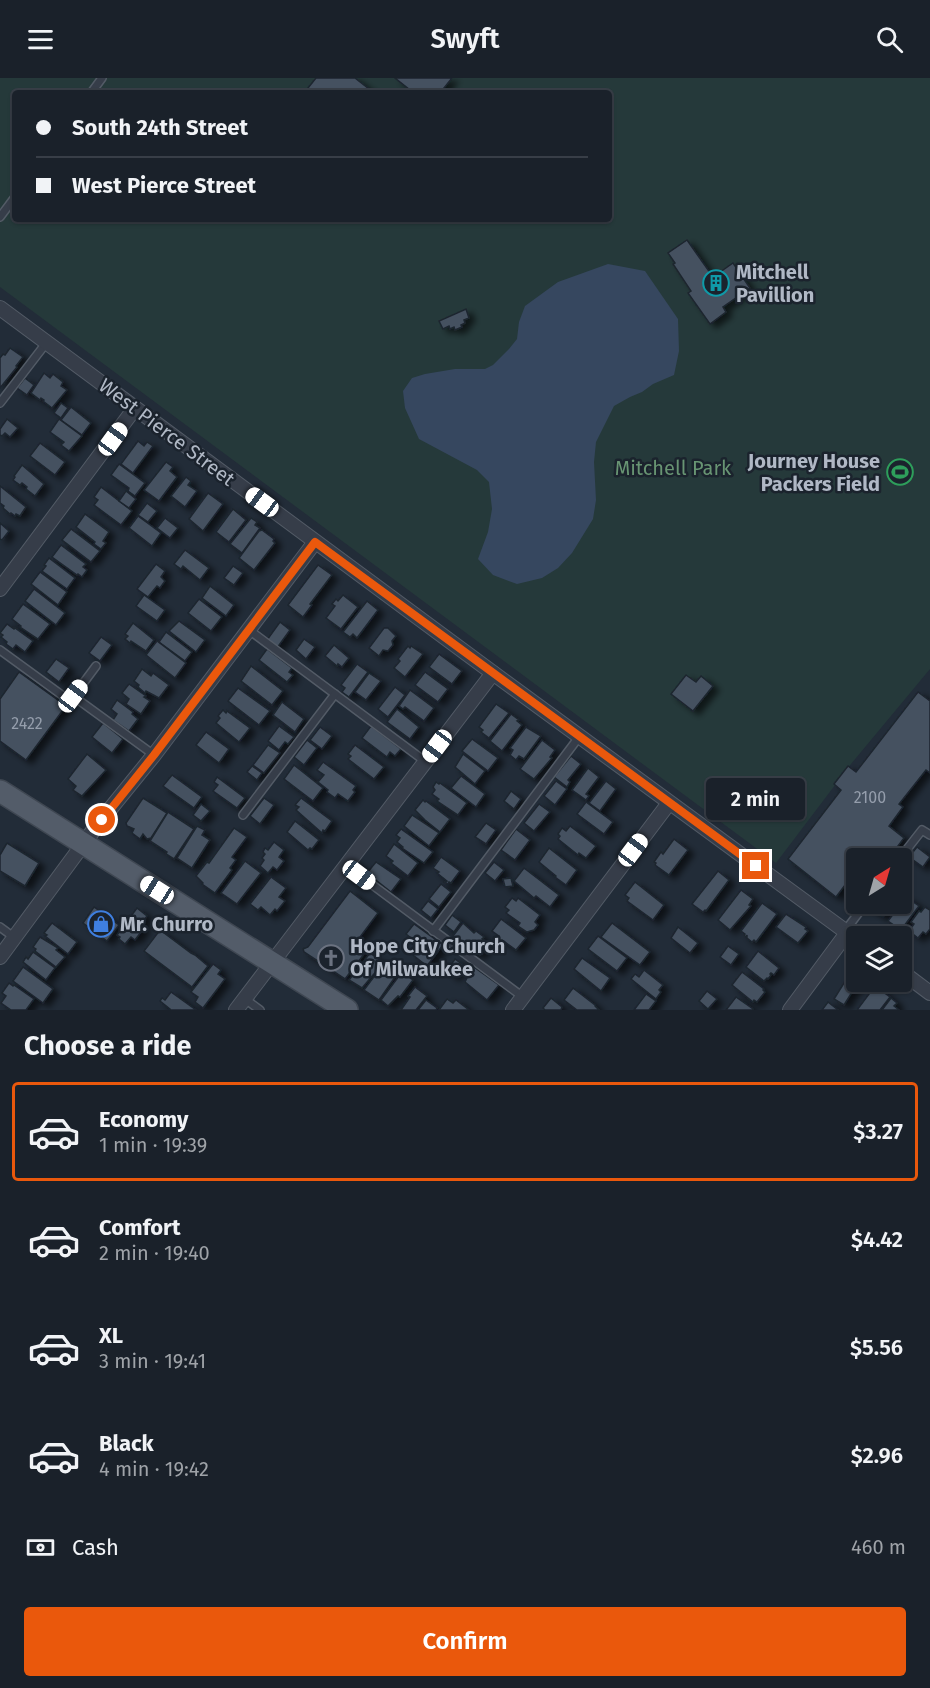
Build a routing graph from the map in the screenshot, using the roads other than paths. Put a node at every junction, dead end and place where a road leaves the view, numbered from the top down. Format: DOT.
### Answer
graph roads {
  1 [pos="12,201"];
  2 [pos="0,217"];
  3 [pos="0,308"];
  4 [pos="47,342"];
  5 [pos="0,403"];
  6 [pos="135,408"];
  7 [pos="315,542"];
  8 [pos="0,589"];
  9 [pos="249,630"];
  10 [pos="0,650"];
  11 [pos="96,666"];
  12 [pos="493,674"];
  13 [pos="335,694"];
  14 [pos="73,696"];
  15 [pos="579,737"];
  16 [pos="154,755"];
  17 [pos="426,762"];
  18 [pos="0,791"];
  19 [pos="669,803"];
  20 [pos="243,815"];
  21 [pos="930,835"];
  22 [pos="84,844"];
  23 [pos="908,848"];
  24 [pos="347,866"];
  25 [pos="0,927"];
  26 [pos="433,931"];
  27 [pos="846,932"];
  28 [pos="15,938"];
  29 [pos="846,938"];
  30 [pos="0,957"];
  31 [pos="273,963"];
  32 [pos="912,980"];
  33 [pos="930,993"];
  34 [pos="523,997"];
  35 [pos="241,1004"];
  36 [pos="260,1010"];
  37 [pos="345,1010"];
  38 [pos="513,1010"];
  39 [pos="790,1010"];
  1 -- 2 [label="lane"];
  3 -- 4 [label="street, West Pierce Street"];
  4 -- 5 [label="lane"];
  4 -- 6 [label="street, West Pierce Street"];
  6 -- 7 [label="street, West Pierce Street"];
  6 -- 8 [label="street"];
  7 -- 9 [label="street"];
  7 -- 12 [label="street, West Pierce Street"];
  9 -- 13 [label="lane"];
  9 -- 16 [label="street"];
  10 -- 14 [label="lane"];
  11 -- 14 [label="lane"];
  12 -- 15 [label="street, West Pierce Street"];
  12 -- 17 [label="street"];
  13 -- 17 [label="lane"];
  13 -- 20 [label="lane"];
  14 -- 16 [label="lane"];
  15 -- 19 [label="street, West Pierce Street"];
  15 -- 26 [label="lane"];
  16 -- 22 [label="street"];
  17 -- 24 [label="street"];
  18 -- 22 [label="main road"];
  19 -- 27 [label="street, West Pierce Street"];
  19 -- 34 [label="street"];
  21 -- 23 [label="lane"];
  22 -- 28 [label="street"];
  22 -- 31 [label="main road"];
  24 -- 26 [label="lane"];
  24 -- 31 [label="street"];
  25 -- 28 [label="lane"];
  26 -- 34 [label="lane"];
  28 -- 30 [label="street"];
  29 -- 39 [label="street"];
  31 -- 35 [label="street"];
  31 -- 37 [label="main road"];
  32 -- 33 [label="street"];
  34 -- 38 [label="street"];
  35 -- 36 [label="lane"];
}
